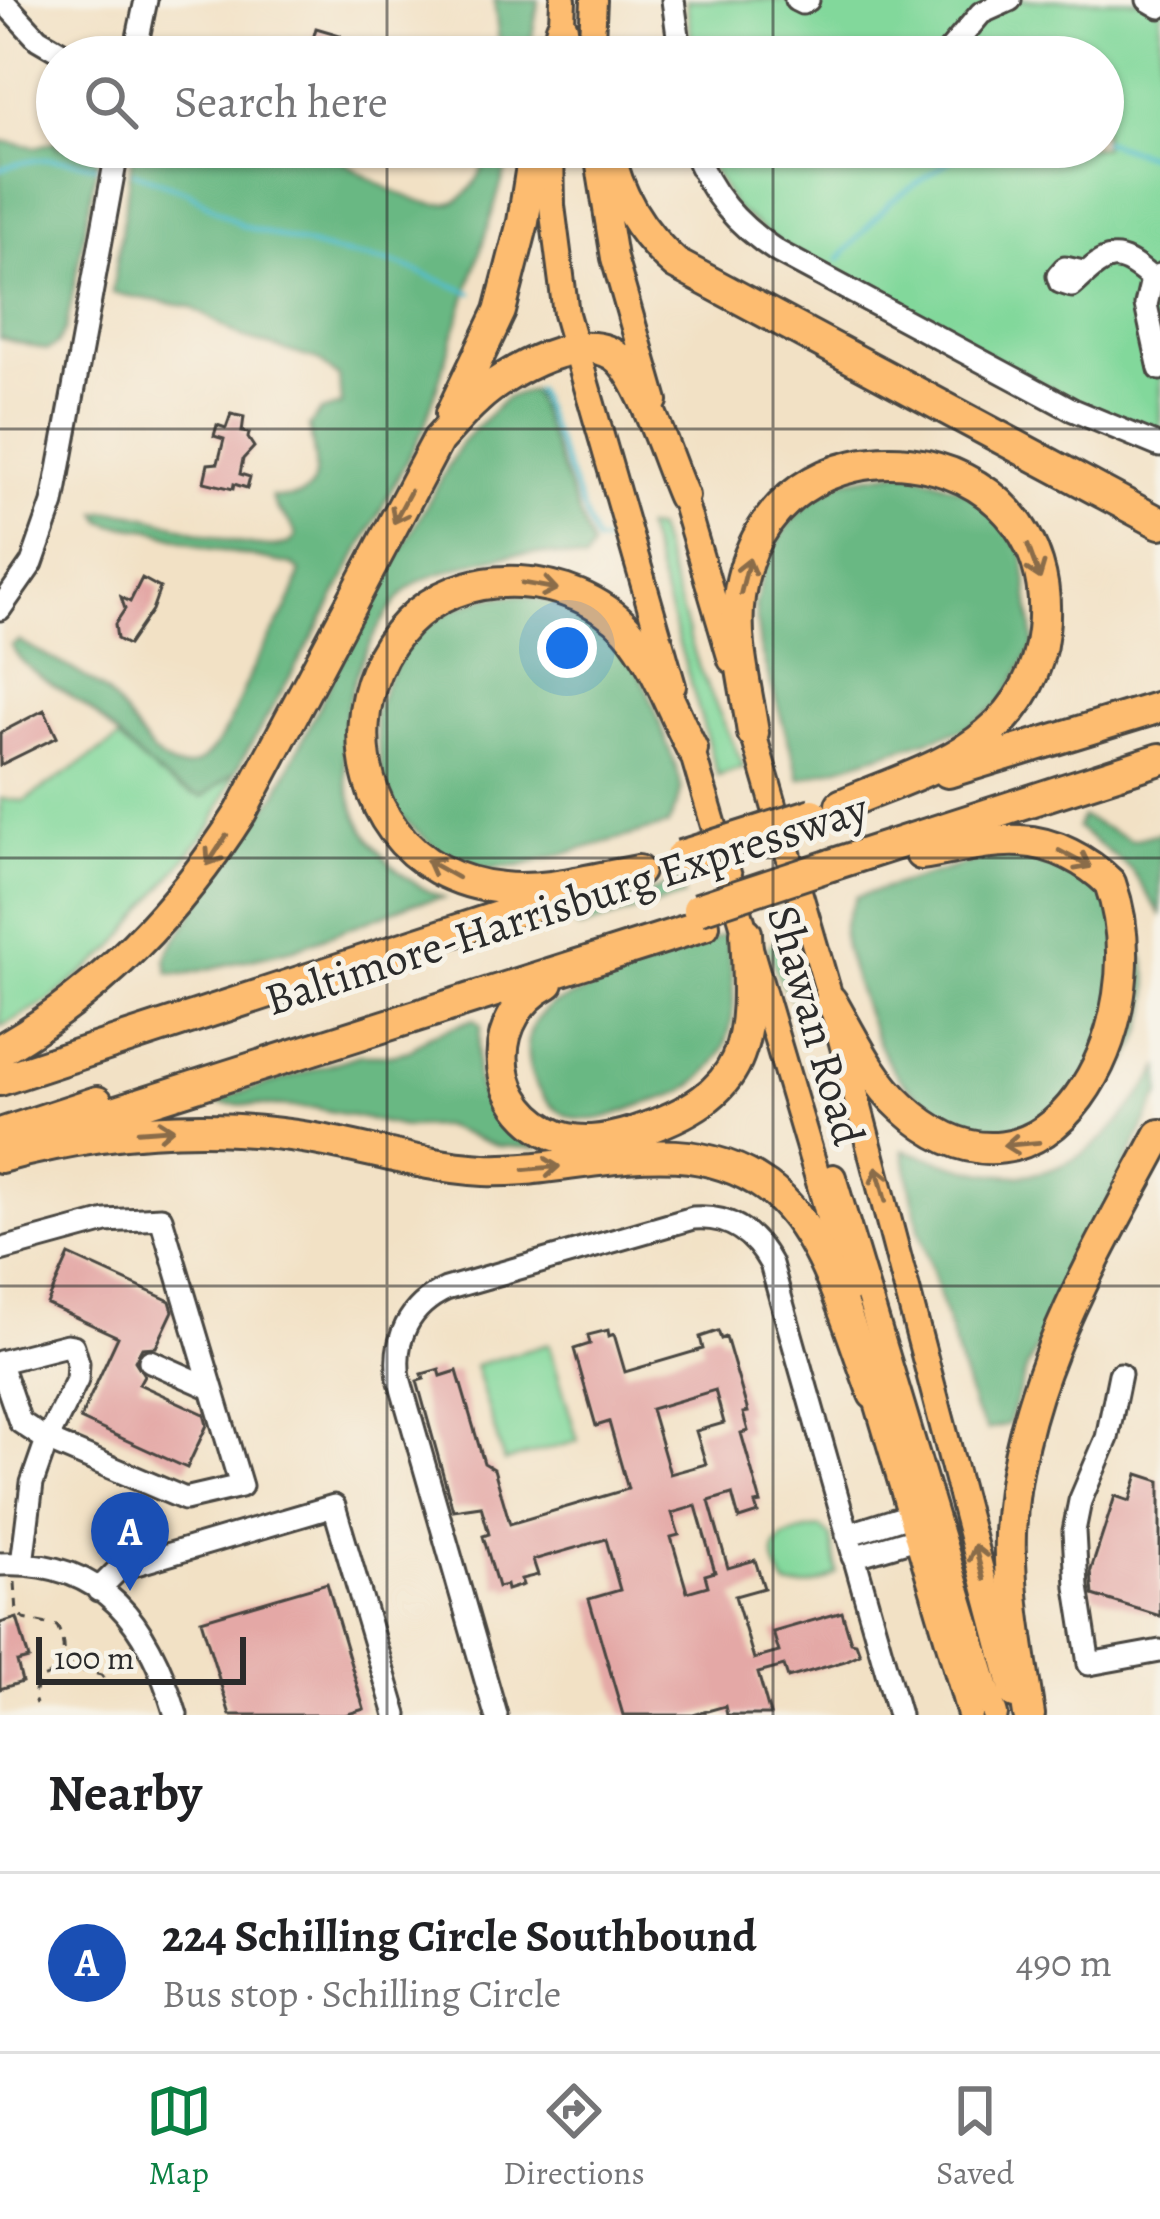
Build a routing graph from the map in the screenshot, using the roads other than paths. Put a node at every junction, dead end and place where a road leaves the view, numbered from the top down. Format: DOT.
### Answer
graph roads {
  1 [pos="2,0"];
  2 [pos="146,0"];
  3 [pos="594,0"];
  4 [pos="673,0"];
  5 [pos="796,0"];
  6 [pos="808,0"];
  7 [pos="1148,0"];
  8 [pos="1009,1"];
  9 [pos="1160,7"];
  10 [pos="138,36"];
  11 [pos="593,36"];
  12 [pos="678,36"];
  13 [pos="961,36"];
  14 [pos="36,37"];
  15 [pos="114,168"];
  16 [pos="532,168"];
  17 [pos="552,168"];
  18 [pos="599,168"];
  19 [pos="614,168"];
  20 [pos="702,168"];
  21 [pos="1083,272"];
  22 [pos="1156,277"];
  23 [pos="573,349"];
  24 [pos="1160,369"];
  25 [pos="438,440"];
  26 [pos="1160,446"];
  27 [pos="683,496"];
  28 [pos="1160,523"];
  29 [pos="0,609"];
  30 [pos="1160,707"];
  31 [pos="753,733"];
  32 [pos="692,749"];
  33 [pos="1160,763"];
  34 [pos="827,809"];
  35 [pos="921,854"];
  36 [pos="638,871"];
  37 [pos="834,874"];
  38 [pos="701,917"];
  39 [pos="746,933"];
  40 [pos="1149,941"];
  41 [pos="619,950"];
  42 [pos="831,1001"];
  43 [pos="771,1018"];
  44 [pos="0,1050"];
  45 [pos="0,1080"];
  46 [pos="1103,1109"];
  47 [pos="0,1134"];
  48 [pos="1160,1135"];
  49 [pos="0,1154"];
  50 [pos="0,1250"];
  51 [pos="150,1361"];
  52 [pos="0,1363"];
  53 [pos="1120,1374"];
  54 [pos="212,1388"];
  55 [pos="874,1394"];
  56 [pos="47,1440"];
  57 [pos="914,1527"];
  58 [pos="850,1546"];
  59 [pos="12,1569"];
  60 [pos="98,1590"];
  61 [pos="1160,1652"];
  62 [pos="176,1715"];
  63 [pos="396,1715"];
  64 [pos="496,1715"];
  65 [pos="899,1715"];
  66 [pos="970,1715"];
  67 [pos="995,1715"];
  68 [pos="1025,1715"];
  1 -- 14 [label="street"];
  2 -- 10 [label="street"];
  3 -- 11 [label="main road"];
  4 -- 12 [label="street"];
  5 -- 6 [label="street"];
  7 -- 9 [label="street"];
  8 -- 13 [label="street"];
  15 -- 29 [label="street"];
  16 -- 25 [label="highway"];
  17 -- 23 [label="main road, Shawan Road"];
  18 -- 27 [label="main road, Shawan Road"];
  19 -- 28 [label="highway"];
  20 -- 26 [label="street"];
  21 -- 22 [label="street"];
  22 -- 24 [label="street"];
  23 -- 25 [label="highway"];
  23 -- 27 [label="highway"];
  23 -- 32 [label="main road, Shawan Road"];
  25 -- 44 [label="highway, one-way"];
  27 -- 31 [label="main road, Shawan Road"];
  30 -- 34 [label="highway, Baltimore-Harrisburg Expressway"];
  31 -- 34 [label="highway, one-way"];
  31 -- 42 [label="main road, Shawan Road"];
  36 -- 32 [label="highway, one-way"];
  32 -- 39 [label="main road, Shawan Road"];
  33 -- 35 [label="highway"];
  33 -- 37 [label="highway, Baltimore-Harrisburg Expressway"];
  34 -- 36 [label="highway, Baltimore-Harrisburg Expressway, bridge"];
  35 -- 37 [label="highway"];
  35 -- 40 [label="highway, one-way"];
  36 -- 45 [label="highway, Baltimore-Harrisburg Expressway"];
  37 -- 38 [label="highway, Baltimore-Harrisburg Expressway, bridge"];
  38 -- 41 [label="highway"];
  38 -- 47 [label="highway, Baltimore-Harrisburg Expressway"];
  39 -- 41 [label="highway"];
  39 -- 43 [label="main road, Shawan Road"];
  41 -- 49 [label="highway"];
  46 -- 42 [label="highway, one-way"];
  68 -- 42 [label="main road, Shawan Road, one-way"];
  43 -- 55 [label="main road, Shawan Road"];
  43 -- 67 [label="main road"];
  48 -- 68 [label="highway"];
  49 -- 55 [label="highway, one-way"];
  50 -- 54 [label="street"];
  51 -- 54 [label="street"];
  52 -- 56 [label="street"];
  52 -- 56 [label="street"];
  53 -- 61 [label="street"];
  54 -- 56 [label="street"];
  55 -- 57 [label="main road, Shawan Road"];
  56 -- 59 [label="street"];
  57 -- 58 [label="street"];
  57 -- 66 [label="main road, Shawan Road"];
  58 -- 64 [label="street"];
  58 -- 65 [label="street"];
  59 -- 60 [label="street"];
  60 -- 62 [label="street"];
  60 -- 63 [label="street"];
}
